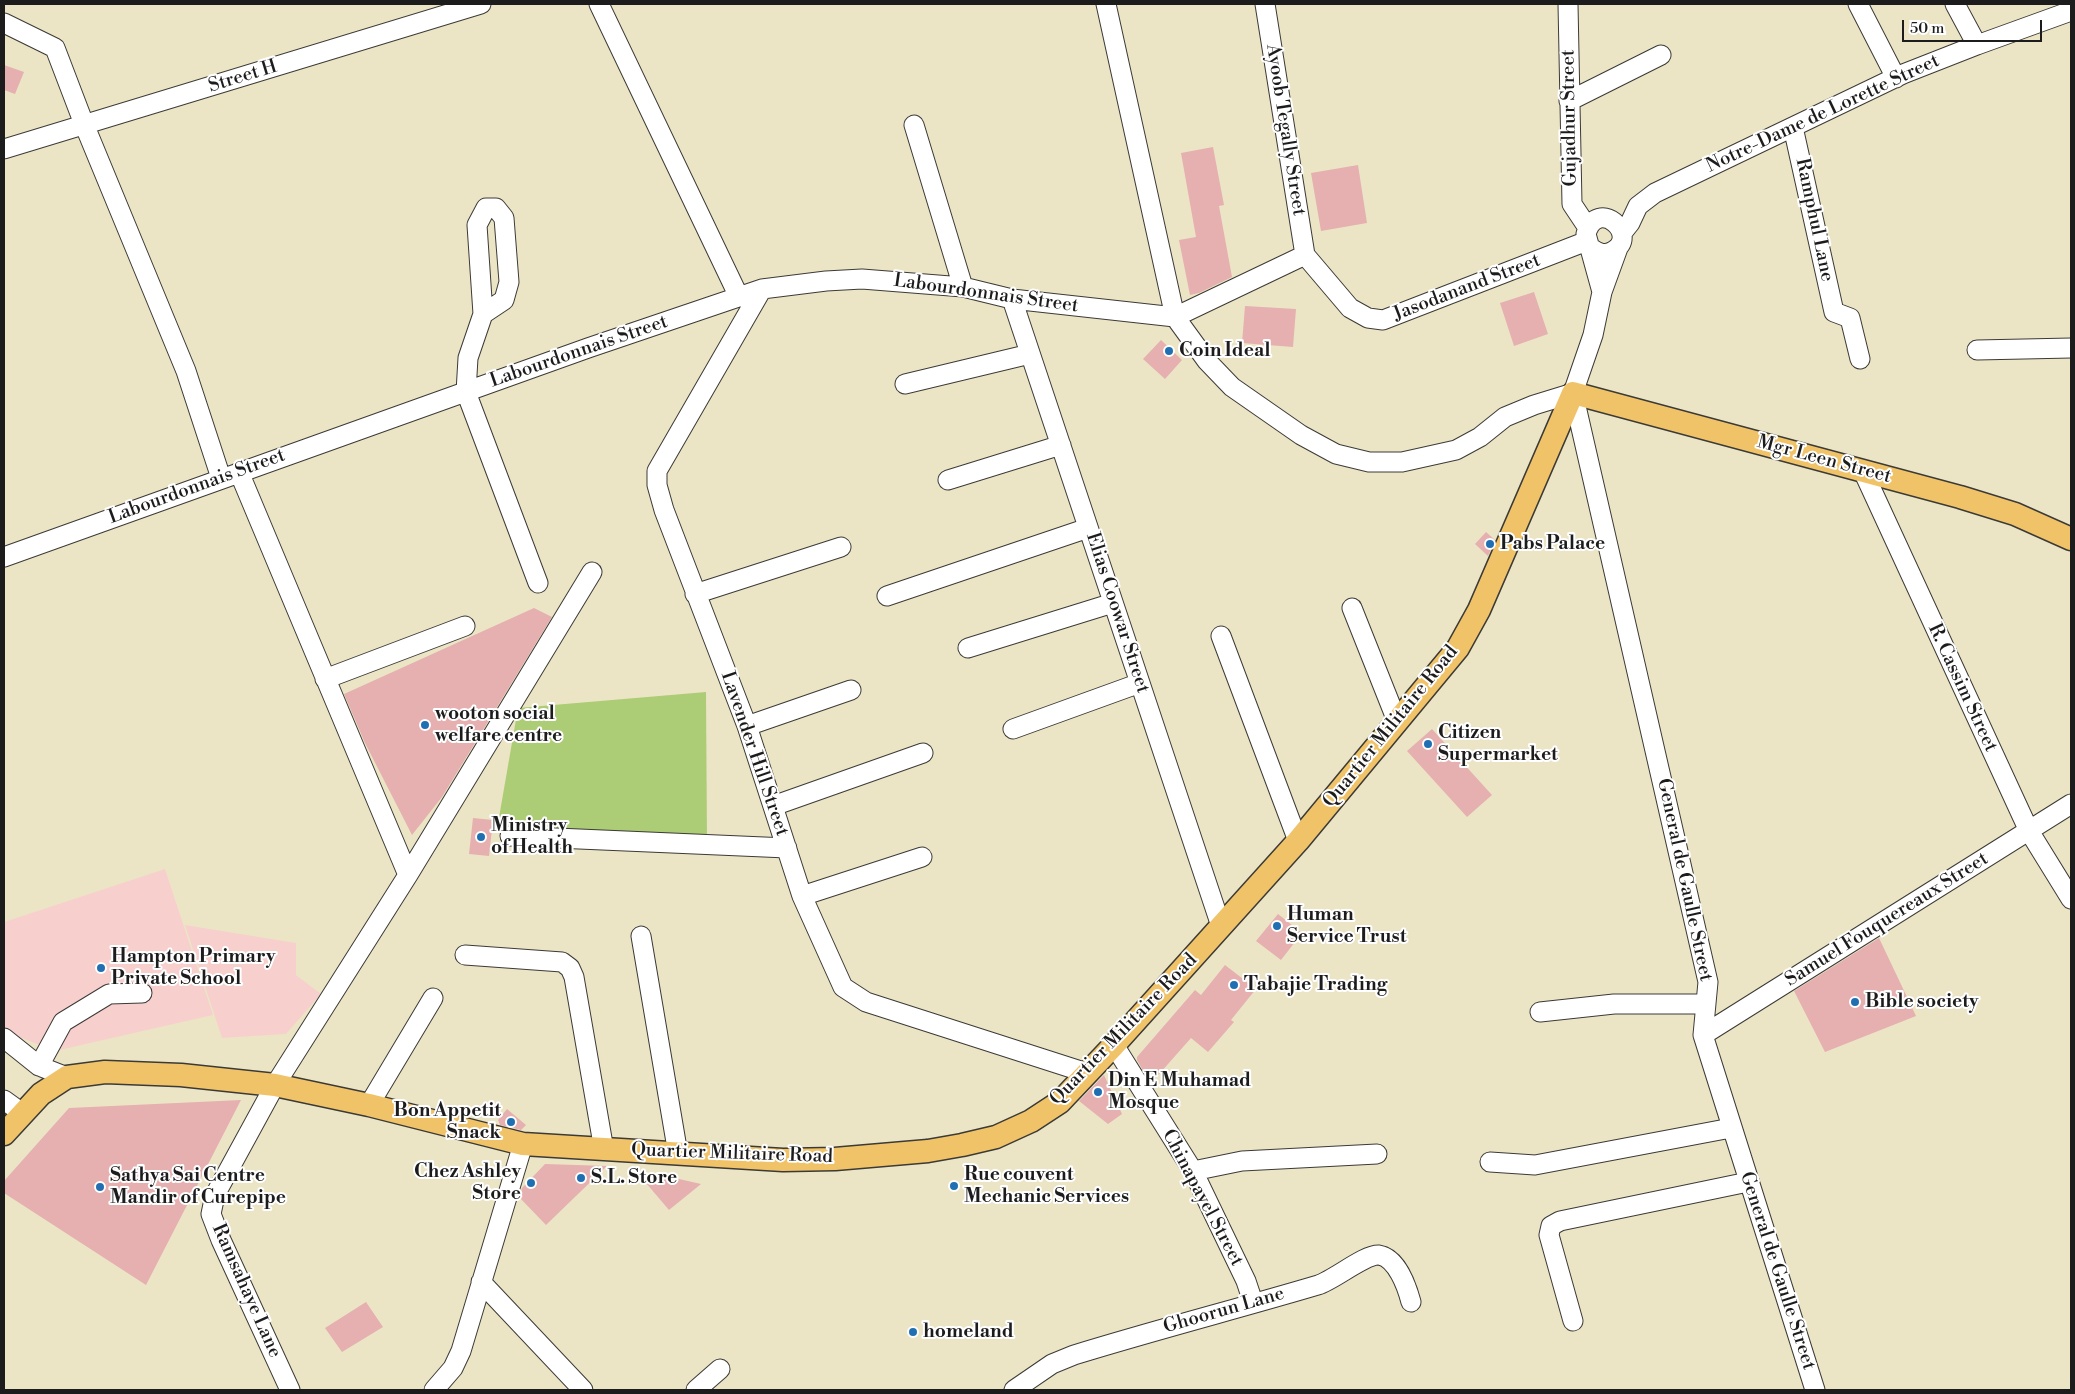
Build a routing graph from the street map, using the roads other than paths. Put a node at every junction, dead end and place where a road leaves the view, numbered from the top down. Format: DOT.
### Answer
graph roads {
  1 [pos="481,4"];
  2 [pos="599,4"];
  3 [pos="1106,4"];
  4 [pos="1265,4"];
  5 [pos="1568,4"];
  6 [pos="1858,4"];
  7 [pos="1955,4"];
  8 [pos="444,10"];
  9 [pos="2071,11"];
  10 [pos="4,23"];
  11 [pos="1977,45"];
  12 [pos="1661,55"];
  13 [pos="1896,78"];
  14 [pos="1569,101"];
  15 [pos="84,124"];
  16 [pos="914,126"];
  17 [pos="1793,127"];
  18 [pos="4,149"];
  19 [pos="1588,239"];
  20 [pos="1620,240"];
  21 [pos="1305,255"];
  22 [pos="963,288"];
  23 [pos="762,289"];
  24 [pos="1602,292"];
  25 [pos="739,297"];
  26 [pos="1012,299"];
  27 [pos="483,314"];
  28 [pos="1175,317"];
  29 [pos="2071,348"];
  30 [pos="1977,350"];
  31 [pos="1030,354"];
  32 [pos="1860,359"];
  33 [pos="904,384"];
  34 [pos="466,392"];
  35 [pos="1573,393"];
  36 [pos="1060,445"];
  37 [pos="1863,471"];
  38 [pos="240,472"];
  39 [pos="221,478"];
  40 [pos="948,480"];
  41 [pos="1088,528"];
  42 [pos="2071,539"];
  43 [pos="842,547"];
  44 [pos="4,557"];
  45 [pos="592,572"];
  46 [pos="538,583"];
  47 [pos="695,594"];
  48 [pos="887,596"];
  49 [pos="1113,602"];
  50 [pos="1352,608"];
  51 [pos="465,626"];
  52 [pos="1221,636"];
  53 [pos="968,648"];
  54 [pos="325,678"];
  55 [pos="1140,683"];
  56 [pos="850,690"];
  57 [pos="1397,721"];
  58 [pos="747,726"];
  59 [pos="1013,729"];
  60 [pos="923,753"];
  61 [pos="2071,804"];
  62 [pos="773,806"];
  63 [pos="2029,831"];
  64 [pos="510,836"];
  65 [pos="1298,841"];
  66 [pos="787,848"];
  67 [pos="922,857"];
  68 [pos="408,875"];
  69 [pos="802,896"];
  70 [pos="2071,899"];
  71 [pos="1221,926"];
  72 [pos="640,936"];
  73 [pos="465,956"];
  74 [pos="142,992"];
  75 [pos="433,998"];
  76 [pos="1706,1004"];
  77 [pos="1540,1012"];
  78 [pos="1703,1035"];
  79 [pos="4,1038"];
  80 [pos="1114,1046"];
  81 [pos="39,1066"];
  82 [pos="1087,1073"];
  83 [pos="67,1077"];
  84 [pos="275,1084"];
  85 [pos="4,1100"];
  86 [pos="370,1104"];
  87 [pos="22,1113"];
  88 [pos="1731,1128"];
  89 [pos="4,1134"];
  90 [pos="523,1144"];
  91 [pos="604,1150"];
  92 [pos="678,1154"];
  93 [pos="1377,1154"];
  94 [pos="1490,1162"];
  95 [pos="1192,1171"];
  96 [pos="1748,1182"];
  97 [pos="481,1282"];
  98 [pos="1253,1302"];
  99 [pos="1411,1302"];
  100 [pos="1573,1321"];
  101 [pos="720,1369"];
  102 [pos="290,1390"];
  103 [pos="434,1390"];
  104 [pos="583,1390"];
  105 [pos="696,1390"];
  106 [pos="1014,1390"];
  107 [pos="1815,1390"];
  1 -- 8 [label="street, Street H"];
  2 -- 25 [label="street"];
  3 -- 28 [label="street"];
  4 -- 21 [label="street, Ayoob Tegally Street"];
  5 -- 14 [label="street, Gujadhur Street"];
  6 -- 13 [label="street"];
  7 -- 11 [label="street"];
  8 -- 15 [label="street, Street H"];
  9 -- 11 [label="street, Notre-Dame de Lorette Street"];
  10 -- 15 [label="street"];
  11 -- 13 [label="street, Notre-Dame de Lorette Street"];
  12 -- 14 [label="street"];
  13 -- 17 [label="street, Notre-Dame de Lorette Street"];
  14 -- 19 [label="street, Gujadhur Street"];
  15 -- 18 [label="street, Street H"];
  15 -- 39 [label="street"];
  16 -- 22 [label="street"];
  17 -- 20 [label="street, Notre-Dame de Lorette Street"];
  17 -- 32 [label="street, Ramphul Lane"];
  19 -- 20 [label="street"];
  19 -- 20 [label="street"];
  19 -- 21 [label="street, Jasodanand Street"];
  19 -- 24 [label="street, Quartier Militaire Road"];
  20 -- 24 [label="street, Quartier Militaire Road"];
  21 -- 28 [label="street"];
  22 -- 23 [label="street, Labourdonnais Street"];
  22 -- 26 [label="street, Labourdonnais Street"];
  23 -- 25 [label="street, Labourdonnais Street"];
  23 -- 47 [label="street, Lavender Hill Street"];
  24 -- 35 [label="street, Quartier Militaire Road"];
  25 -- 34 [label="street, Labourdonnais Street"];
  26 -- 28 [label="street, Labourdonnais Street"];
  26 -- 31 [label="street, Elias Coowar Street"];
  27 -- 27 [label="street"];
  27 -- 34 [label="street"];
  28 -- 35 [label="street"];
  29 -- 30 [label="street"];
  31 -- 33 [label="street"];
  31 -- 36 [label="street, Elias Coowar Street"];
  34 -- 38 [label="street, Labourdonnais Street"];
  34 -- 46 [label="street"];
  35 -- 37 [label="main road, Mgr Leen Street"];
  35 -- 57 [label="main road, Quartier Militaire Road"];
  35 -- 76 [label="street, General de Gaulle Street"];
  36 -- 40 [label="street"];
  36 -- 41 [label="street, Elias Coowar Street"];
  37 -- 42 [label="main road, Mgr Leen Street"];
  37 -- 63 [label="street, R. Cassim Street"];
  38 -- 39 [label="street, Labourdonnais Street"];
  38 -- 54 [label="street"];
  39 -- 44 [label="street, Labourdonnais Street"];
  41 -- 48 [label="street"];
  41 -- 49 [label="street, Elias Coowar Street"];
  43 -- 47 [label="street"];
  45 -- 68 [label="street, Ramsahaye Lane"];
  47 -- 58 [label="street, Lavender Hill Street"];
  49 -- 53 [label="street"];
  49 -- 55 [label="street, Elias Coowar Street"];
  50 -- 57 [label="street"];
  51 -- 54 [label="street"];
  52 -- 65 [label="street"];
  54 -- 68 [label="street"];
  55 -- 59 [label="street"];
  55 -- 71 [label="street, Elias Coowar Street"];
  56 -- 58 [label="street"];
  57 -- 65 [label="main road, Quartier Militaire Road"];
  58 -- 62 [label="street, Lavender Hill Street"];
  60 -- 62 [label="street"];
  61 -- 63 [label="street, Samuel Fouquereaux Street"];
  62 -- 66 [label="street, Lavender Hill Street"];
  63 -- 70 [label="street, R. Cassim Street"];
  63 -- 78 [label="street, Samuel Fouquereaux Street"];
  64 -- 66 [label="street"];
  65 -- 71 [label="main road, Quartier Militaire Road"];
  66 -- 69 [label="street, Lavender Hill Street"];
  67 -- 69 [label="street"];
  68 -- 84 [label="street, Ramsahaye Lane"];
  69 -- 82 [label="street, Lavender Hill Street"];
  71 -- 80 [label="main road, Quartier Militaire Road"];
  72 -- 92 [label="street"];
  73 -- 91 [label="street"];
  74 -- 81 [label="street"];
  75 -- 86 [label="street"];
  76 -- 77 [label="street"];
  76 -- 78 [label="street, General de Gaulle Street"];
  78 -- 88 [label="street, General de Gaulle Street"];
  79 -- 81 [label="street"];
  80 -- 82 [label="main road, Quartier Militaire Road"];
  80 -- 95 [label="street, Chinapayel Street"];
  81 -- 83 [label="street"];
  82 -- 92 [label="main road, Quartier Militaire Road"];
  83 -- 84 [label="main road, Quartier Militaire Road"];
  83 -- 87 [label="main road, Quartier Militaire Road"];
  84 -- 86 [label="main road, Quartier Militaire Road"];
  84 -- 102 [label="street, Ramsahaye Lane"];
  85 -- 87 [label="street"];
  86 -- 90 [label="main road, Quartier Militaire Road"];
  87 -- 89 [label="main road, Quartier Militaire Road"];
  88 -- 94 [label="street"];
  88 -- 96 [label="street, General de Gaulle Street"];
  90 -- 91 [label="main road, Quartier Militaire Road"];
  90 -- 97 [label="street"];
  91 -- 92 [label="main road, Quartier Militaire Road"];
  93 -- 95 [label="street"];
  95 -- 98 [label="street, Chinapayel Street"];
  96 -- 100 [label="street"];
  96 -- 107 [label="street, General de Gaulle Street"];
  97 -- 103 [label="street"];
  97 -- 104 [label="street"];
  98 -- 99 [label="street, Ghoorun Lane"];
  98 -- 106 [label="street, Ghoorun Lane"];
  101 -- 105 [label="street"];
}
